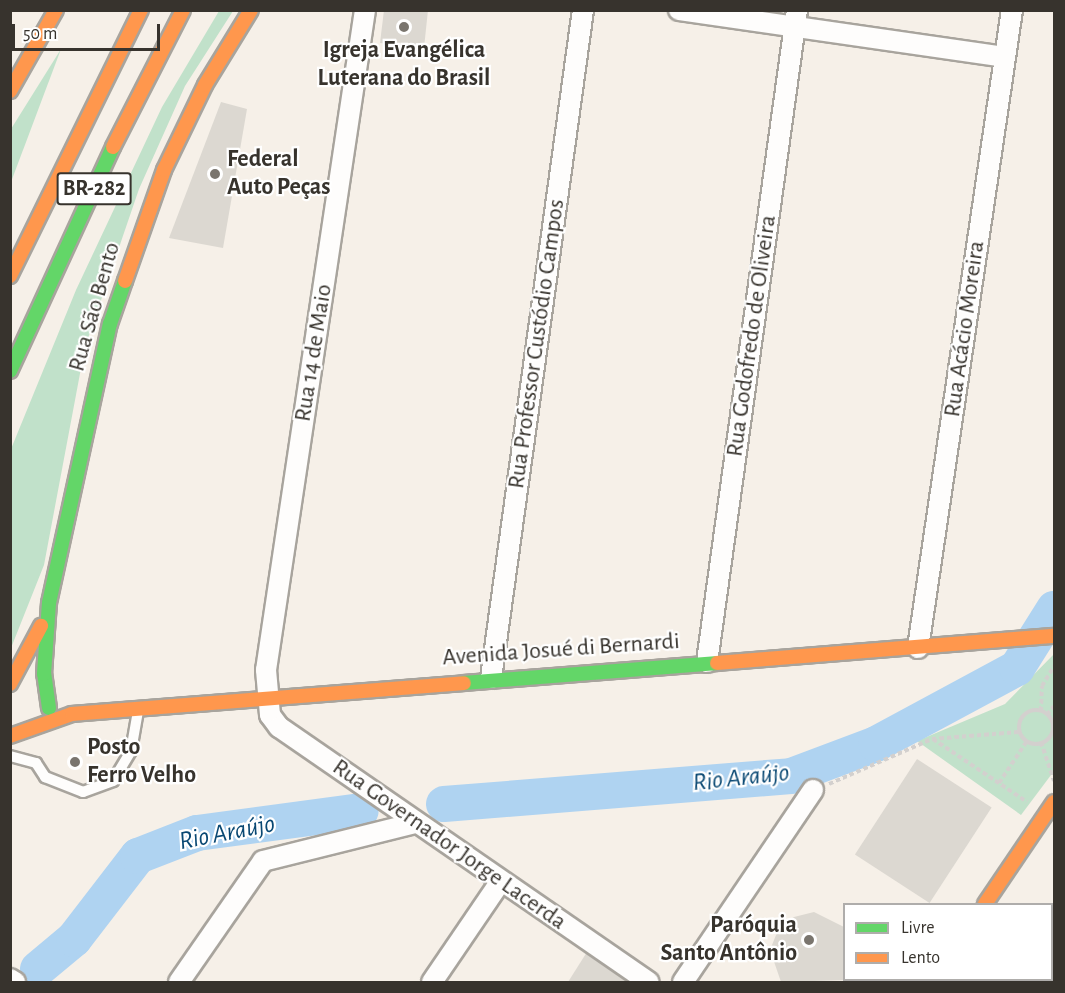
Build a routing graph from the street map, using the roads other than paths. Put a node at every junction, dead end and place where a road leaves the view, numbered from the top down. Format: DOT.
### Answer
graph roads {
  1 [pos="56,10"];
  2 [pos="141,10"];
  3 [pos="183,10"];
  4 [pos="251,10"];
  5 [pos="365,10"];
  6 [pos="583,10"];
  7 [pos="679,10"];
  8 [pos="1012,10"];
  9 [pos="796,19"];
  10 [pos="1005,57"];
  11 [pos="93,71"];
  12 [pos="10,91"];
  13 [pos="78,132"];
  14 [pos="10,276"];
  15 [pos="10,371"];
  16 [pos="49,603"];
  17 [pos="1048,637"];
  18 [pos="918,648"];
  19 [pos="707,662"];
  20 [pos="491,678"];
  21 [pos="11,682"];
  22 [pos="266,696"];
  23 [pos="32,705"];
  24 [pos="49,708"];
  25 [pos="138,708"];
  26 [pos="72,714"];
  27 [pos="10,736"];
  28 [pos="10,756"];
  29 [pos="813,790"];
  30 [pos="1052,812"];
  31 [pos="415,823"];
  32 [pos="501,881"];
  33 [pos="986,903"];
  34 [pos="10,979"];
  35 [pos="15,982"];
  36 [pos="179,982"];
  37 [pos="432,982"];
  38 [pos="648,982"];
  39 [pos="682,982"];
  1 -- 12 [label="main road"];
  2 -- 13 [label="main road, BR-282"];
  3 -- 15 [label="main road, BR-282"];
  4 -- 16 [label="main road, Rua São Bento"];
  5 -- 22 [label="street, Rua 14 de Maio"];
  6 -- 20 [label="street, Rua Professor Custódio Campos"];
  7 -- 9 [label="street"];
  8 -- 10 [label="street, Rua Acácio Moreira"];
  9 -- 10 [label="street"];
  9 -- 19 [label="street, Rua Godofredo de Oliveira"];
  10 -- 18 [label="street, Rua Acácio Moreira"];
  11 -- 13 [label="main road"];
  13 -- 14 [label="main road, BR-282"];
  16 -- 21 [label="main road, Rua São Bento"];
  16 -- 24 [label="main road, Rua São Bento"];
  17 -- 18 [label="main road, Avenida Josué di Bernardi"];
  18 -- 19 [label="main road, Avenida Josué di Bernardi"];
  19 -- 20 [label="main road, Avenida Josué di Bernardi"];
  20 -- 22 [label="main road, Avenida Josué di Bernardi"];
  22 -- 25 [label="main road, Avenida Josué di Bernardi"];
  22 -- 31 [label="street, Rua Governador Jorge Lacerda"];
  23 -- 24 [label="main road, Avenida Josué di Bernardi"];
  24 -- 26 [label="main road, Avenida Josué di Bernardi"];
  25 -- 26 [label="main road, Avenida Josué di Bernardi"];
  25 -- 28 [label="lane"];
  26 -- 27 [label="main road, Avenida Josué di Bernardi"];
  29 -- 39 [label="street"];
  30 -- 33 [label="main road"];
  31 -- 32 [label="street, Rua Governador Jorge Lacerda"];
  31 -- 36 [label="street"];
  32 -- 37 [label="street"];
  32 -- 38 [label="street, Rua Governador Jorge Lacerda"];
  34 -- 35 [label="street"];
}
